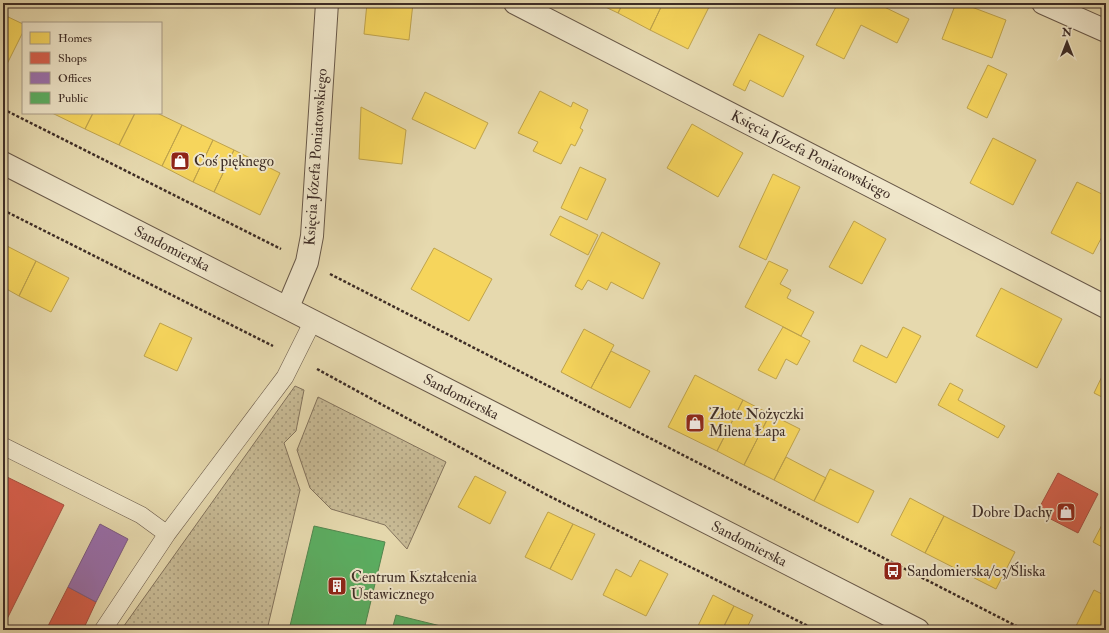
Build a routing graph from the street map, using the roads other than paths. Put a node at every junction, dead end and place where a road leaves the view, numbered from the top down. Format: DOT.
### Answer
graph roads {
  1 [pos="327,3"];
  2 [pos="516,3"];
  3 [pos="1043,3"];
  4 [pos="1106,31"];
  5 [pos="3,163"];
  6 [pos="288,307"];
  7 [pos="1106,307"];
  8 [pos="313,322"];
  9 [pos="3,446"];
  10 [pos="167,534"];
  11 [pos="103,630"];
  12 [pos="918,630"];
  1 -- 6 [label="street, Księcia Józefa Poniatowskiego"];
  2 -- 7 [label="street, Księcia Józefa Poniatowskiego"];
  3 -- 4 [label="street"];
  5 -- 6 [label="street, Sandomierska"];
  6 -- 8 [label="street, Sandomierska"];
  8 -- 10 [label="lane"];
  8 -- 12 [label="street, Sandomierska"];
  9 -- 10 [label="lane"];
  10 -- 11 [label="lane"];
}
